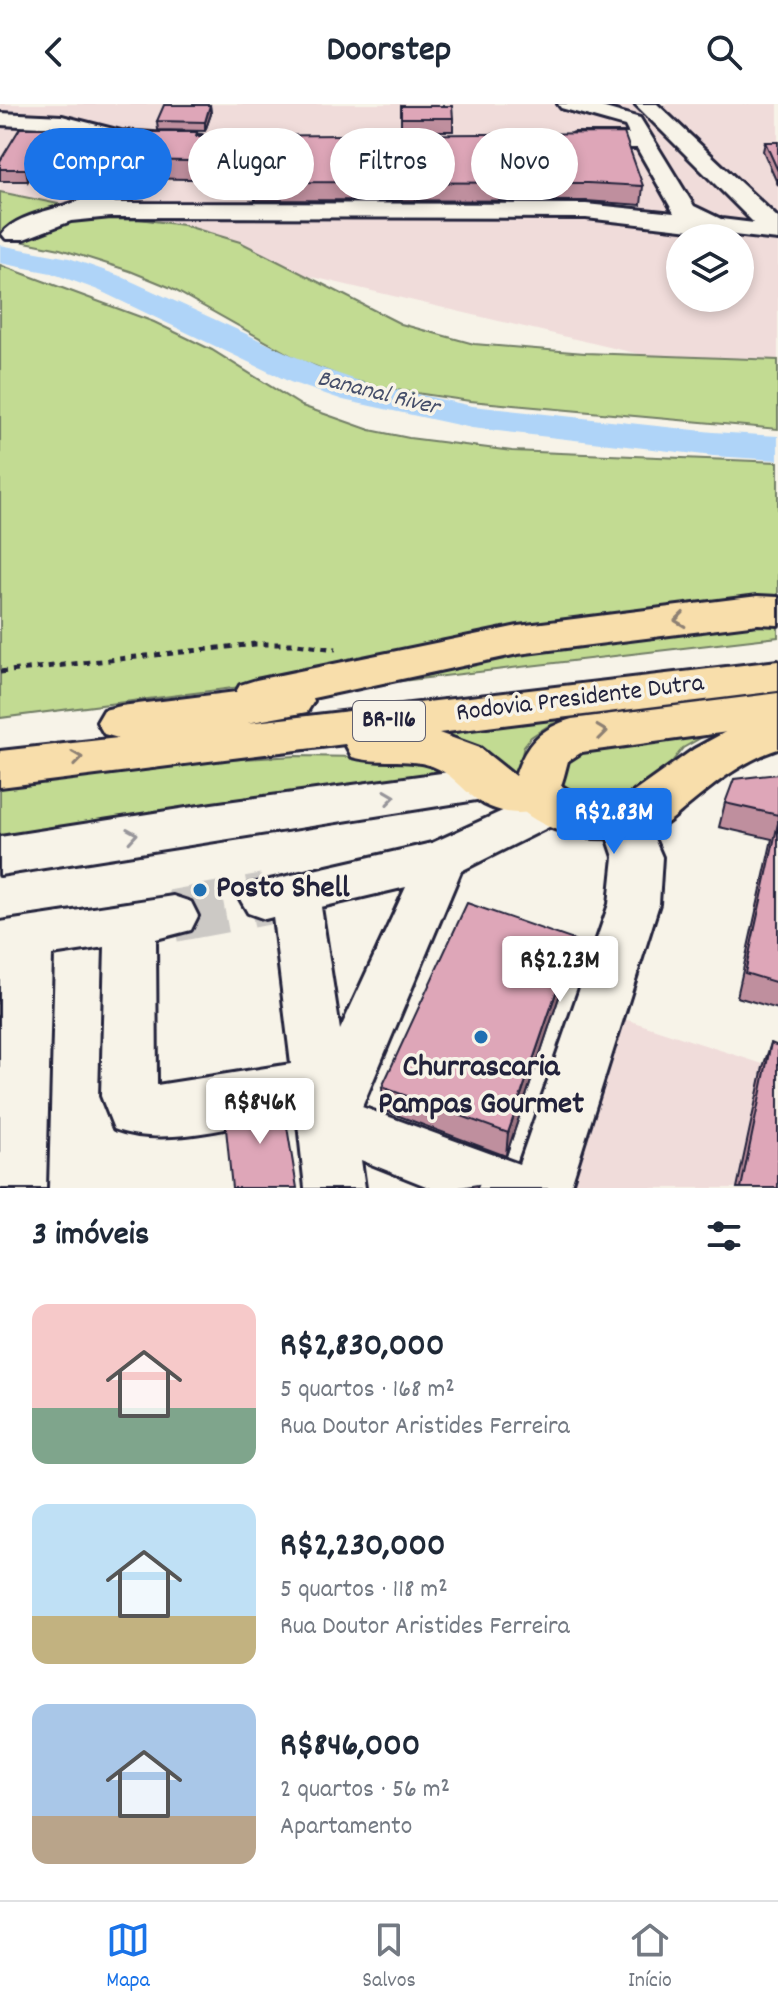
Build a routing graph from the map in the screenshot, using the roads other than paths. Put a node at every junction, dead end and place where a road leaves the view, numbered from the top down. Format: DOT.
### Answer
graph roads {
  1 [pos="568,104"];
  2 [pos="645,104"];
  3 [pos="0,119"];
  4 [pos="90,128"];
  5 [pos="578,141"];
  6 [pos="646,141"];
  7 [pos="103,200"];
  8 [pos="139,200"];
  9 [pos="198,210"];
  10 [pos="63,217"];
  11 [pos="695,224"];
  12 [pos="711,224"];
  13 [pos="754,230"];
  14 [pos="778,232"];
  15 [pos="15,234"];
  16 [pos="773,619"];
  17 [pos="778,676"];
  18 [pos="778,709"];
  19 [pos="173,730"];
  20 [pos="778,732"];
  21 [pos="0,739"];
  22 [pos="0,769"];
  23 [pos="523,793"];
  24 [pos="624,818"];
  25 [pos="0,856"];
  26 [pos="442,859"];
  27 [pos="14,940"];
  28 [pos="326,1102"];
  29 [pos="16,1188"];
  30 [pos="335,1188"];
  31 [pos="506,1188"];
  32 [pos="540,1188"];
  1 -- 6 [label="street"];
  2 -- 14 [label="street"];
  3 -- 4 [label="street"];
  5 -- 6 [label="street"];
  6 -- 12 [label="street"];
  7 -- 10 [label="street"];
  8 -- 9 [label="street"];
  9 -- 10 [label="street"];
  9 -- 11 [label="street"];
  10 -- 15 [label="street"];
  13 -- 14 [label="street"];
  16 -- 19 [label="main road, Rodovia Presidente Dutra / BR-116, one-way"];
  17 -- 19 [label="main road, Rodovia Presidente Dutra / BR-116"];
  23 -- 18 [label="main road, one-way"];
  19 -- 21 [label="main road, Rodovia Presidente Dutra / BR-116"];
  22 -- 19 [label="main road, Rodovia Presidente Dutra / BR-116, one-way"];
  19 -- 23 [label="main road"];
  20 -- 24 [label="main road"];
  23 -- 24 [label="main road"];
  25 -- 23 [label="street, one-way"];
  23 -- 26 [label="street"];
  24 -- 32 [label="street"];
  26 -- 28 [label="street"];
  26 -- 28 [label="street"];
  27 -- 28 [label="street"];
  27 -- 29 [label="street"];
  28 -- 30 [label="street"];
  28 -- 31 [label="street"];
}
